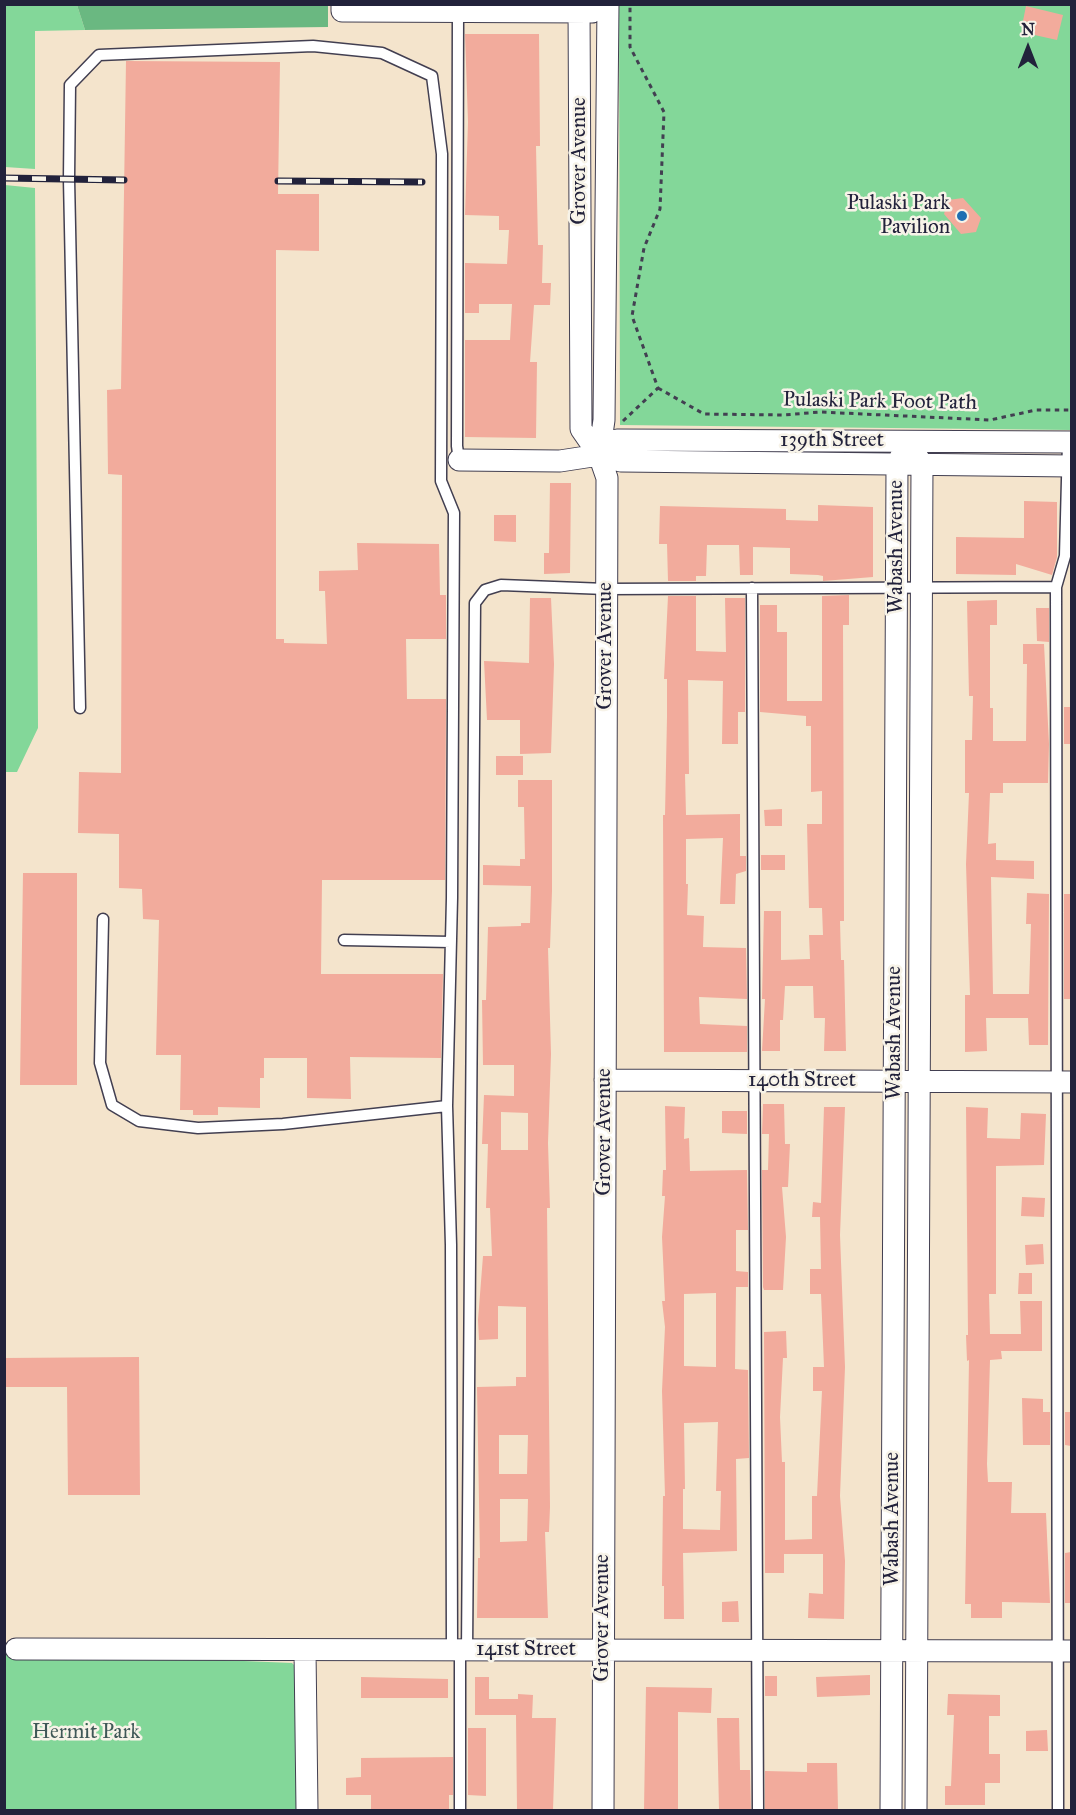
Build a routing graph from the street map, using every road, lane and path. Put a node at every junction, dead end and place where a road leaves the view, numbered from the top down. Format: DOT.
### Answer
graph roads {
  1 [pos="630,4"];
  2 [pos="342,8"];
  3 [pos="458,8"];
  4 [pos="579,8"];
  5 [pos="608,8"];
  6 [pos="658,388"];
  7 [pos="1071,410"];
  8 [pos="620,424"];
  9 [pos="908,442"];
  10 [pos="1070,442"];
  11 [pos="599,455"];
  12 [pos="459,460"];
  13 [pos="897,464"];
  14 [pos="922,464"];
  15 [pos="1069,466"];
  16 [pos="1056,587"];
  17 [pos="752,588"];
  18 [pos="898,588"];
  19 [pos="606,589"];
  20 [pos="920,589"];
  21 [pos="80,708"];
  22 [pos="103,919"];
  23 [pos="344,940"];
  24 [pos="451,942"];
  25 [pos="605,1080"];
  26 [pos="755,1081"];
  27 [pos="895,1082"];
  28 [pos="919,1082"];
  29 [pos="1065,1082"];
  30 [pos="447,1106"];
  31 [pos="10,1650"];
  32 [pos="306,1650"];
  33 [pos="460,1650"];
  34 [pos="603,1650"];
  35 [pos="758,1650"];
  36 [pos="892,1651"];
  37 [pos="917,1651"];
  38 [pos="1065,1651"];
  39 [pos="307,1810"];
  40 [pos="460,1810"];
  41 [pos="603,1810"];
  42 [pos="758,1810"];
  43 [pos="891,1810"];
  44 [pos="916,1810"];
  45 [pos="1058,1810"];
  1 -- 6 [label="path"];
  2 -- 3 [label="street"];
  3 -- 4 [label="street"];
  3 -- 12 [label="lane"];
  4 -- 5 [label="street"];
  4 -- 11 [label="street, Grover Avenue"];
  5 -- 11 [label="street, Grover Avenue"];
  6 -- 7 [label="path, Pulaski Park Foot Path"];
  6 -- 8 [label="path"];
  9 -- 10 [label="street, 139th Street"];
  9 -- 11 [label="street, 139th Street"];
  9 -- 13 [label="street, Wabash Avenue"];
  9 -- 14 [label="street, Wabash Avenue"];
  10 -- 15 [label="lane"];
  11 -- 12 [label="street, 139th Street"];
  11 -- 13 [label="street, 139th Street"];
  11 -- 19 [label="street, Grover Avenue"];
  13 -- 14 [label="street, 139th Street"];
  13 -- 18 [label="street, Wabash Avenue"];
  14 -- 15 [label="street, 139th Street"];
  14 -- 20 [label="street, Wabash Avenue"];
  15 -- 16 [label="lane"];
  16 -- 20 [label="lane"];
  16 -- 29 [label="lane"];
  17 -- 18 [label="lane"];
  17 -- 19 [label="lane"];
  17 -- 26 [label="lane"];
  18 -- 20 [label="lane"];
  18 -- 27 [label="street, Wabash Avenue"];
  19 -- 25 [label="street, Grover Avenue"];
  19 -- 33 [label="lane"];
  20 -- 28 [label="street, Wabash Avenue"];
  21 -- 24 [label="lane"];
  22 -- 30 [label="lane"];
  23 -- 24 [label="lane"];
  24 -- 30 [label="lane"];
  25 -- 26 [label="street, 140th Street"];
  25 -- 34 [label="street, Grover Avenue"];
  26 -- 27 [label="street, 140th Street"];
  26 -- 35 [label="lane"];
  27 -- 28 [label="street, 140th Street"];
  27 -- 36 [label="street, Wabash Avenue"];
  28 -- 29 [label="street, 140th Street"];
  28 -- 37 [label="street, Wabash Avenue"];
  29 -- 38 [label="lane"];
  30 -- 33 [label="lane"];
  31 -- 32 [label="street, 141st Street"];
  32 -- 33 [label="street, 141st Street"];
  32 -- 39 [label="street"];
  33 -- 34 [label="street, 141st Street"];
  33 -- 40 [label="lane"];
  34 -- 35 [label="street, 141st Street"];
  34 -- 41 [label="street, Grover Avenue"];
  35 -- 36 [label="street, 141st Street"];
  35 -- 42 [label="lane"];
  36 -- 37 [label="street, 141st Street"];
  36 -- 43 [label="street, Wabash Avenue"];
  37 -- 38 [label="street, 141st Street"];
  37 -- 44 [label="street, Wabash Avenue"];
  38 -- 45 [label="lane"];
}
